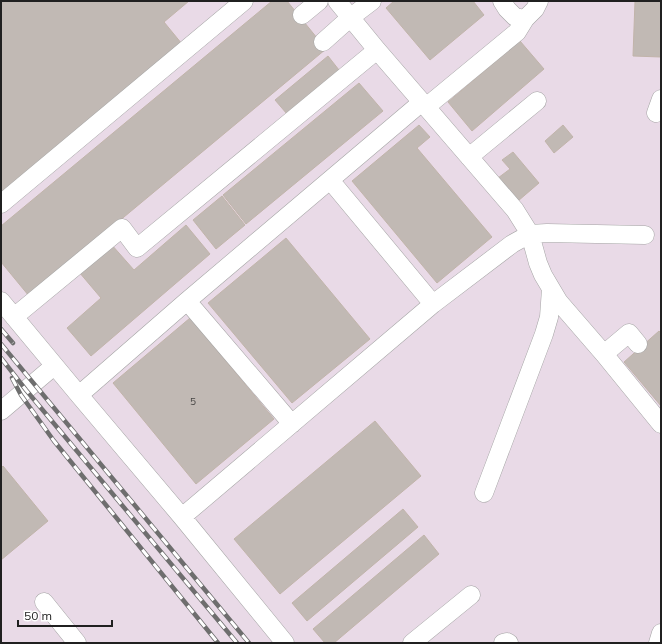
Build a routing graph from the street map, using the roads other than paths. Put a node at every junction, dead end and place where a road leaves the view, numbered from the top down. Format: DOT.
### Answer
graph roads {
  1 [pos="244,1"];
  2 [pos="319,1"];
  3 [pos="337,1"];
  4 [pos="372,1"];
  5 [pos="502,1"];
  6 [pos="539,1"];
  7 [pos="302,15"];
  8 [pos="351,18"];
  9 [pos="525,19"];
  10 [pos="323,42"];
  11 [pos="377,50"];
  12 [pos="537,101"];
  13 [pos="424,105"];
  14 [pos="470,157"];
  15 [pos="330,180"];
  16 [pos="1,204"];
  17 [pos="530,234"];
  18 [pos="645,236"];
  19 [pos="551,289"];
  20 [pos="1,301"];
  21 [pos="187,301"];
  22 [pos="433,304"];
  23 [pos="14,317"];
  24 [pos="638,344"];
  25 [pos="604,354"];
  26 [pos="54,366"];
  27 [pos="79,395"];
  28 [pos="1,411"];
  29 [pos="292,424"];
  30 [pos="661,424"];
  31 [pos="484,493"];
  32 [pos="182,517"];
  33 [pos="471,595"];
  34 [pos="44,602"];
  35 [pos="661,633"];
  36 [pos="77,643"];
  37 [pos="285,643"];
  38 [pos="412,643"];
  39 [pos="502,643"];
  40 [pos="509,643"];
  41 [pos="658,643"];
  1 -- 16 [label="lane"];
  2 -- 7 [label="lane"];
  3 -- 8 [label="lane"];
  4 -- 8 [label="lane"];
  5 -- 9 [label="lane"];
  6 -- 9 [label="lane"];
  8 -- 10 [label="lane"];
  8 -- 11 [label="lane"];
  9 -- 13 [label="lane"];
  11 -- 13 [label="lane"];
  11 -- 23 [label="lane"];
  12 -- 14 [label="lane"];
  13 -- 14 [label="lane"];
  13 -- 15 [label="lane"];
  14 -- 17 [label="lane"];
  15 -- 21 [label="lane"];
  15 -- 22 [label="lane"];
  17 -- 18 [label="lane"];
  17 -- 19 [label="lane"];
  17 -- 22 [label="lane"];
  19 -- 25 [label="lane"];
  19 -- 31 [label="lane"];
  20 -- 23 [label="lane"];
  21 -- 27 [label="lane"];
  21 -- 29 [label="lane"];
  22 -- 29 [label="lane"];
  23 -- 26 [label="lane"];
  24 -- 25 [label="lane"];
  25 -- 30 [label="lane"];
  26 -- 27 [label="lane"];
  26 -- 28 [label="lane"];
  27 -- 32 [label="lane"];
  29 -- 32 [label="lane"];
  32 -- 37 [label="lane"];
  33 -- 38 [label="lane"];
  34 -- 36 [label="lane"];
  35 -- 41 [label="lane"];
  39 -- 40 [label="lane"];
}
